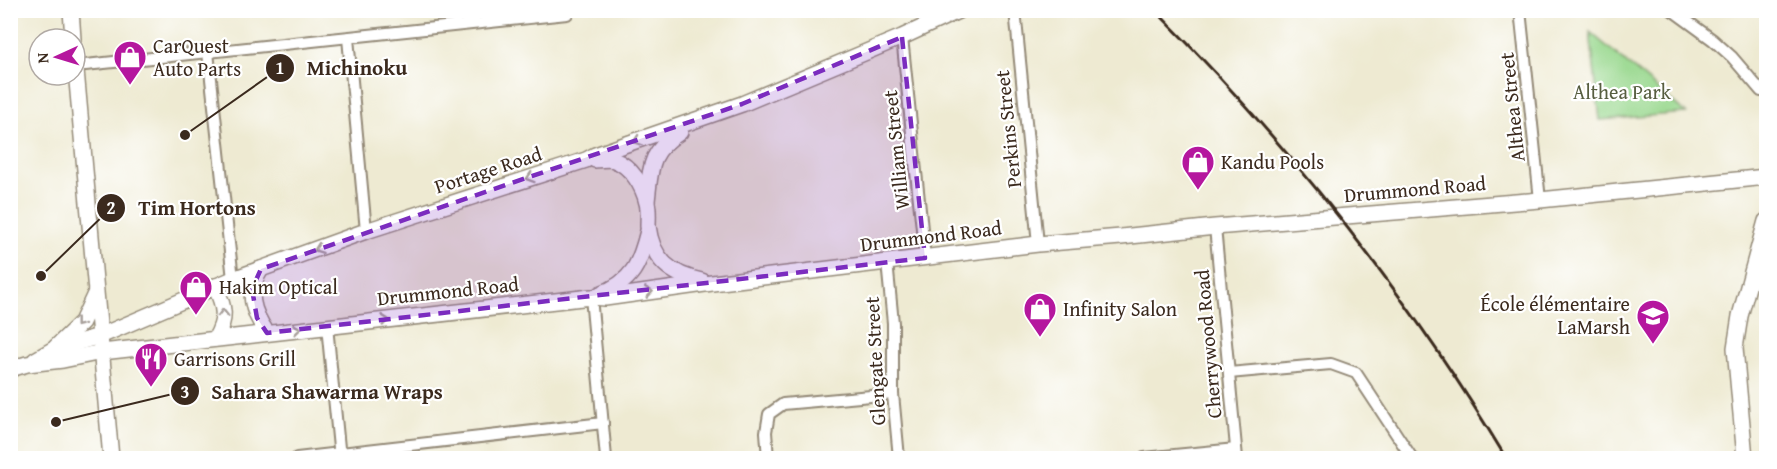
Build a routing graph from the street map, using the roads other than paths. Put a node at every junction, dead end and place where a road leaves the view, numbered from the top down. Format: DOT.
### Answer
graph roads {
  1 [pos="71,10"];
  2 [pos="960,10"];
  3 [pos="1015,10"];
  4 [pos="1520,10"];
  5 [pos="1672,10"];
  6 [pos="567,14"];
  7 [pos="72,27"];
  8 [pos="902,37"];
  9 [pos="348,38"];
  10 [pos="208,52"];
  11 [pos="87,65"];
  12 [pos="78,87"];
  13 [pos="1761,91"];
  14 [pos="712,114"];
  15 [pos="586,160"];
  16 [pos="1767,177"];
  17 [pos="1540,200"];
  18 [pos="647,204"];
  19 [pos="1767,222"];
  20 [pos="1215,227"];
  21 [pos="648,228"];
  22 [pos="366,231"];
  23 [pos="1038,244"];
  24 [pos="926,258"];
  25 [pos="887,262"];
  26 [pos="261,269"];
  27 [pos="233,279"];
  28 [pos="712,283"];
  29 [pos="215,286"];
  30 [pos="96,292"];
  31 [pos="591,297"];
  32 [pos="327,326"];
  33 [pos="267,333"];
  34 [pos="100,336"];
  35 [pos="215,339"];
  36 [pos="54,348"];
  37 [pos="102,352"];
  38 [pos="27,364"];
  39 [pos="10,369"];
  40 [pos="1229,373"];
  41 [pos="893,394"];
  42 [pos="603,423"];
  43 [pos="1237,454"];
  44 [pos="340,456"];
  45 [pos="111,459"];
  46 [pos="297,459"];
  47 [pos="606,459"];
  48 [pos="768,459"];
  49 [pos="899,459"];
  50 [pos="1144,459"];
  51 [pos="1412,459"];
  52 [pos="1745,459"];
  1 -- 7 [label="main road"];
  2 -- 8 [label="main road, Portage Road"];
  3 -- 23 [label="street, Perkins Street"];
  4 -- 17 [label="street, Althea Street"];
  5 -- 13 [label="street"];
  6 -- 9 [label="street"];
  8 -- 14 [label="main road, Portage Road"];
  8 -- 24 [label="street, William Street"];
  9 -- 10 [label="street"];
  9 -- 22 [label="street"];
  10 -- 11 [label="street"];
  10 -- 27 [label="street"];
  12 -- 30 [label="main road"];
  14 -- 15 [label="main road, Portage Road, one-way"];
  14 -- 18 [label="main road"];
  15 -- 18 [label="main road"];
  15 -- 22 [label="main road, Portage Road, one-way"];
  16 -- 17 [label="main road, Drummond Road"];
  17 -- 20 [label="main road, Drummond Road"];
  18 -- 21 [label="main road"];
  19 -- 52 [label="main road"];
  20 -- 23 [label="main road, Drummond Road"];
  20 -- 40 [label="street, Cherrywood Road"];
  21 -- 28 [label="main road"];
  21 -- 31 [label="main road"];
  22 -- 26 [label="main road, Portage Road, one-way"];
  23 -- 24 [label="main road, Drummond Road"];
  24 -- 25 [label="main road, Drummond Road"];
  25 -- 28 [label="main road, Drummond Road"];
  25 -- 41 [label="street, Glengate Street"];
  26 -- 27 [label="main road, Portage Road"];
  26 -- 33 [label="main road"];
  27 -- 29 [label="main road, Portage Road"];
  31 -- 28 [label="main road, Drummond Road, one-way"];
  29 -- 34 [label="main road, Portage Road"];
  35 -- 29 [label="main road, one-way"];
  30 -- 34 [label="main road"];
  30 -- 36 [label="main road, one-way"];
  32 -- 31 [label="main road, Drummond Road, one-way"];
  31 -- 42 [label="street"];
  33 -- 32 [label="main road, Drummond Road, one-way"];
  32 -- 44 [label="street"];
  33 -- 35 [label="main road, Drummond Road"];
  34 -- 36 [label="main road, Portage Road"];
  34 -- 37 [label="main road"];
  35 -- 37 [label="main road, Drummond Road"];
  36 -- 38 [label="main road, Portage Road"];
  37 -- 38 [label="main road, Portage Road"];
  37 -- 45 [label="main road"];
  38 -- 39 [label="main road, Portage Road"];
  40 -- 43 [label="street, Cherrywood Road"];
  40 -- 51 [label="street"];
  41 -- 48 [label="street"];
  41 -- 49 [label="street, Glengate Street"];
  42 -- 44 [label="street"];
  42 -- 47 [label="street"];
  43 -- 50 [label="street"];
  44 -- 46 [label="street"];
}
